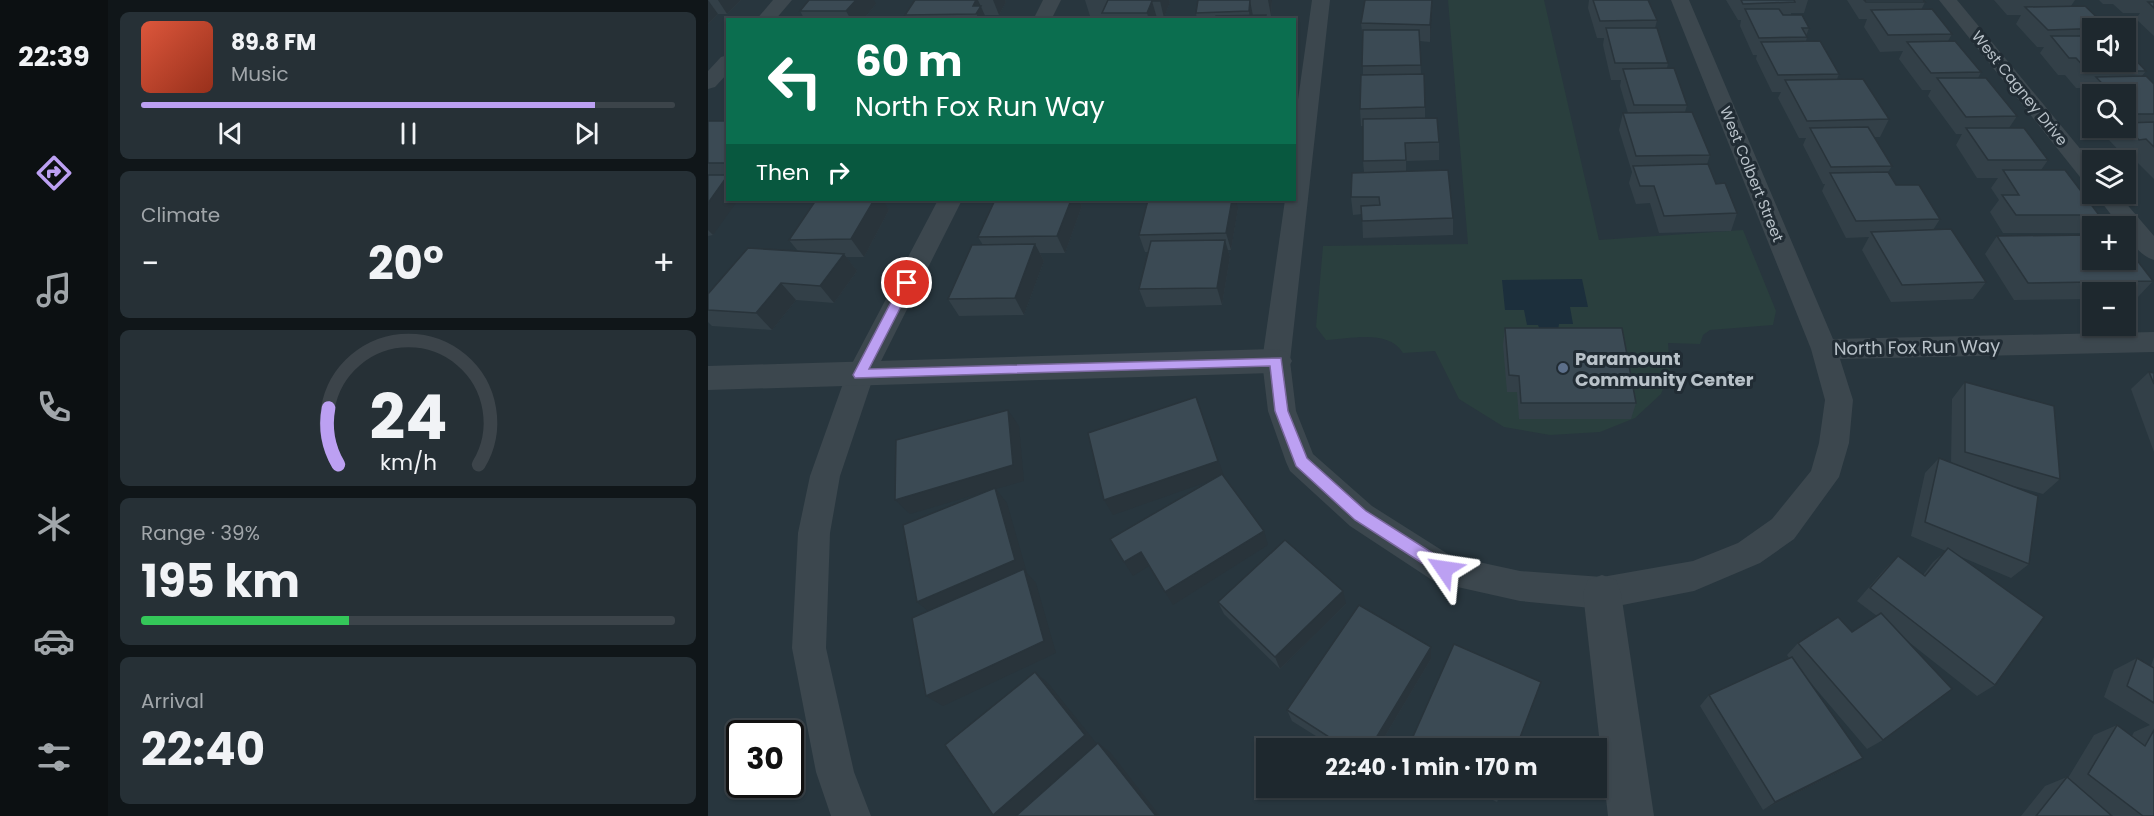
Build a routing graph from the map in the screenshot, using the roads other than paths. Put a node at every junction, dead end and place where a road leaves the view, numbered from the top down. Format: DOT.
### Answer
graph roads {
  1 [pos="783,0"];
  2 [pos="1052,0"];
  3 [pos="1321,0"];
  4 [pos="1680,0"];
  5 [pos="1948,0"];
  6 [pos="767,18"];
  7 [pos="1043,18"];
  8 [pos="726,63"];
  9 [pos="708,83"];
  10 [pos="2082,165"];
  11 [pos="949,201"];
  12 [pos="1296,201"];
  13 [pos="1296,201"];
  14 [pos="2114,204"];
  15 [pos="2154,252"];
  16 [pos="2154,342"];
  17 [pos="1824,349"];
  18 [pos="1276,361"];
  19 [pos="860,375"];
  20 [pos="708,378"];
  21 [pos="1602,593"];
  22 [pos="851,816"];
  23 [pos="1632,816"];
  1 -- 6 [label="street"];
  2 -- 7 [label="street"];
  3 -- 13 [label="street, North Fox Run Way"];
  4 -- 17 [label="street, West Colbert Street"];
  5 -- 10 [label="street, West Cagney Drive"];
  8 -- 9 [label="street"];
  11 -- 19 [label="street"];
  12 -- 18 [label="street, North Fox Run Way"];
  14 -- 15 [label="street"];
  16 -- 17 [label="street, North Fox Run Way"];
  17 -- 21 [label="street, North Fox Run Way"];
  18 -- 19 [label="street"];
  18 -- 21 [label="street, North Fox Run Way"];
  19 -- 20 [label="street"];
  19 -- 22 [label="street"];
  21 -- 23 [label="street"];
}
